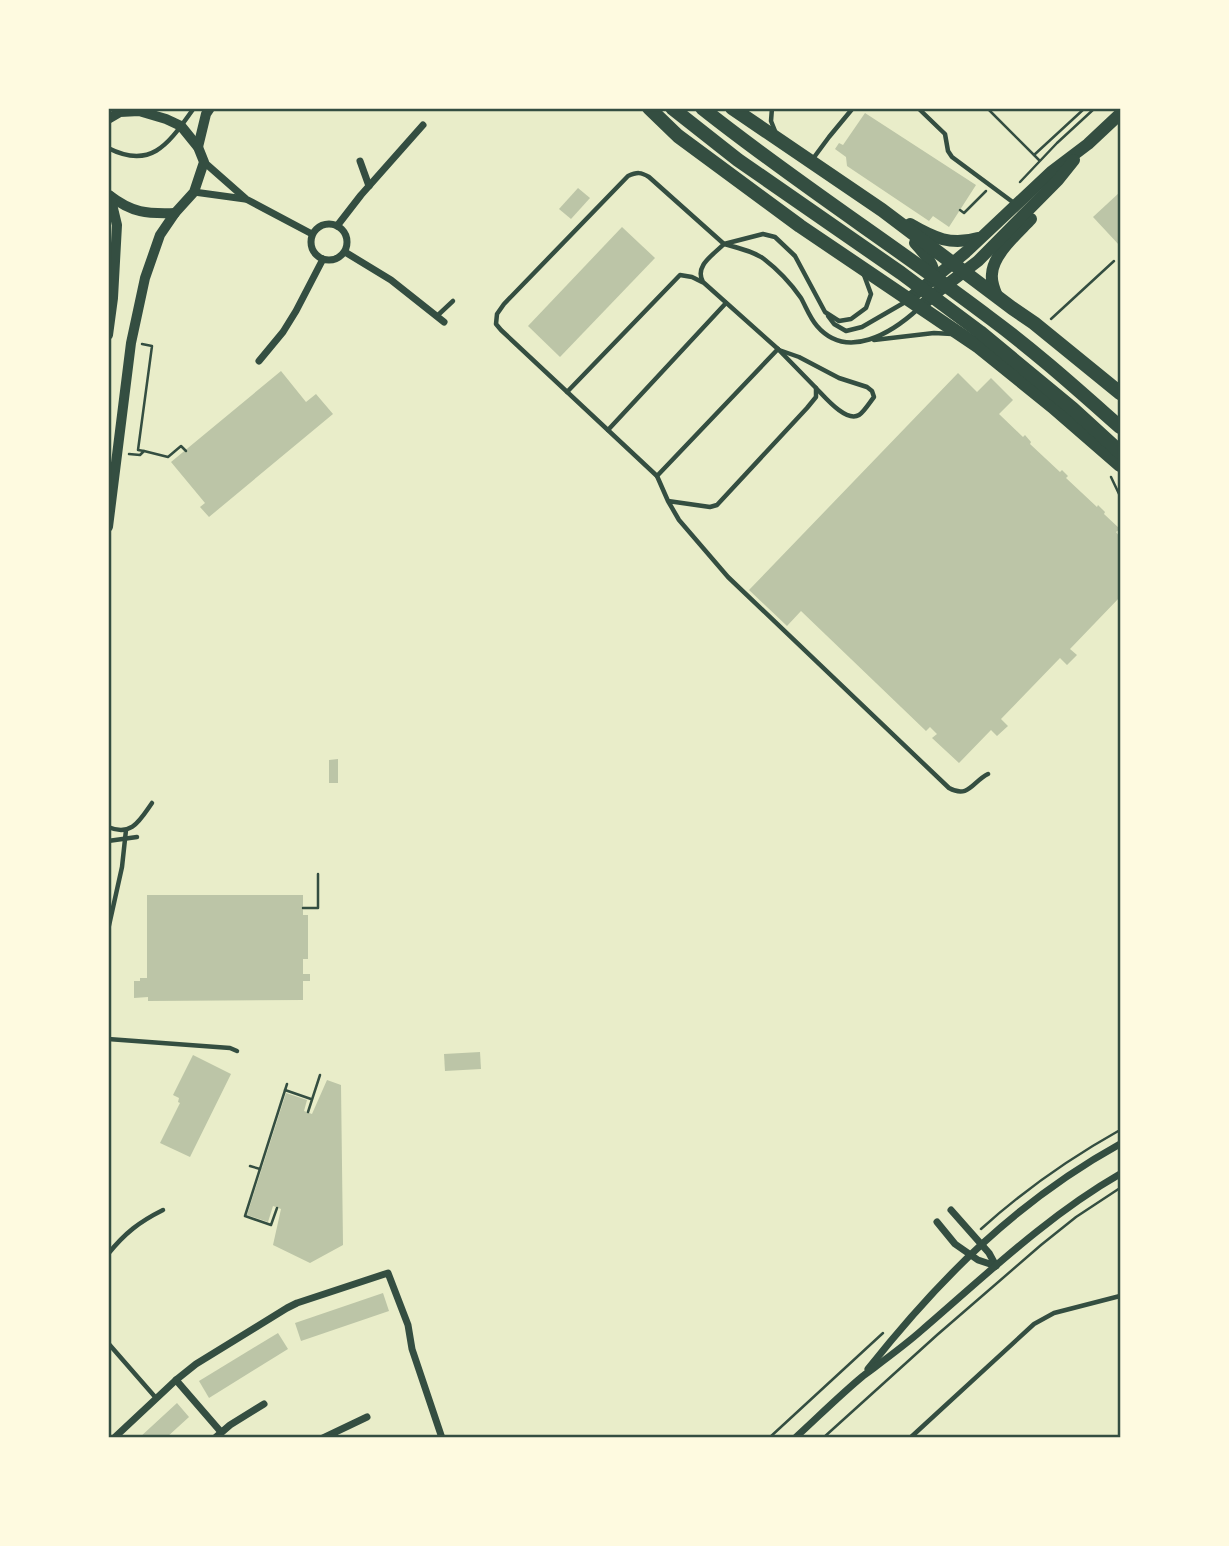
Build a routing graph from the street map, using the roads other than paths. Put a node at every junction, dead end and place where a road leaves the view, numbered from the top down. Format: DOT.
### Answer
graph roads {
  1 [pos="194,108"];
  2 [pos="211,108"];
  3 [pos="649,108"];
  4 [pos="672,108"];
  5 [pos="702,108"];
  6 [pos="732,108"];
  7 [pos="772,108"];
  8 [pos="853,108"];
  9 [pos="918,108"];
  10 [pos="121,110"];
  11 [pos="1121,114"];
  12 [pos="108,120"];
  13 [pos="423,125"];
  14 [pos="181,126"];
  15 [pos="778,141"];
  16 [pos="1088,144"];
  17 [pos="198,147"];
  18 [pos="108,148"];
  19 [pos="360,161"];
  20 [pos="204,162"];
  21 [pos="810,162"];
  22 [pos="369,186"];
  23 [pos="194,192"];
  24 [pos="109,195"];
  25 [pos="246,199"];
  26 [pos="1010,201"];
  27 [pos="882,210"];
  28 [pos="175,212"];
  29 [pos="337,226"];
  30 [pos="904,227"];
  31 [pos="313,234"];
  32 [pos="981,237"];
  33 [pos="915,243"];
  34 [pos="724,244"];
  35 [pos="345,252"];
  36 [pos="323,259"];
  37 [pos="859,264"];
  38 [pos="958,267"];
  39 [pos="936,276"];
  40 [pos="703,282"];
  41 [pos="892,288"];
  42 [pos="934,294"];
  43 [pos="997,296"];
  44 [pos="453,301"];
  45 [pos="726,303"];
  46 [pos="915,303"];
  47 [pos="1012,308"];
  48 [pos="825,312"];
  49 [pos="437,316"];
  50 [pos="444,322"];
  51 [pos="108,335"];
  52 [pos="963,336"];
  53 [pos="869,340"];
  54 [pos="980,340"];
  55 [pos="778,349"];
  56 [pos="259,362"];
  57 [pos="816,388"];
  58 [pos="567,391"];
  59 [pos="1121,393"];
  60 [pos="1121,427"];
  61 [pos="608,430"];
  62 [pos="1121,452"];
  63 [pos="1121,465"];
  64 [pos="657,476"];
  65 [pos="668,501"];
  66 [pos="108,527"];
  67 [pos="988,774"];
  68 [pos="152,803"];
  69 [pos="108,827"];
  70 [pos="126,830"];
  71 [pos="137,837"];
  72 [pos="126,839"];
  73 [pos="108,841"];
  74 [pos="108,930"];
  75 [pos="108,1039"];
  76 [pos="237,1051"];
  77 [pos="1121,1144"];
  78 [pos="1121,1174"];
  79 [pos="163,1210"];
  80 [pos="951,1210"];
  81 [pos="937,1222"];
  82 [pos="981,1244"];
  83 [pos="108,1254"];
  84 [pos="969,1255"];
  85 [pos="996,1266"];
  86 [pos="1121,1296"];
  87 [pos="108,1343"];
  88 [pos="861,1378"];
  89 [pos="176,1380"];
  90 [pos="156,1398"];
  91 [pos="264,1404"];
  92 [pos="367,1417"];
  93 [pos="341,1428"];
  94 [pos="218,1435"];
  95 [pos="114,1437"];
  96 [pos="323,1437"];
  97 [pos="345,1437"];
  98 [pos="442,1437"];
  99 [pos="795,1437"];
  100 [pos="911,1437"];
  1 -- 14 [label="lane"];
  2 -- 17 [label="street"];
  3 -- 37 [label="main road"];
  4 -- 54 [label="main road"];
  5 -- 60 [label="main road"];
  6 -- 15 [label="main road"];
  7 -- 15 [label="lane"];
  8 -- 21 [label="lane"];
  9 -- 26 [label="lane"];
  10 -- 12 [label="street"];
  10 -- 14 [label="street"];
  11 -- 16 [label="main road"];
  13 -- 22 [label="street"];
  14 -- 17 [label="street"];
  14 -- 18 [label="lane"];
  15 -- 21 [label="main road"];
  16 -- 26 [label="main road"];
  16 -- 38 [label="main road"];
  16 -- 43 [label="main road"];
  17 -- 20 [label="street"];
  19 -- 22 [label="street"];
  20 -- 23 [label="street"];
  20 -- 25 [label="street"];
  21 -- 27 [label="main road"];
  22 -- 29 [label="street"];
  23 -- 25 [label="street"];
  23 -- 28 [label="street"];
  24 -- 28 [label="street"];
  24 -- 51 [label="street"];
  25 -- 31 [label="street"];
  26 -- 32 [label="main road"];
  27 -- 30 [label="main road"];
  27 -- 32 [label="main road"];
  28 -- 66 [label="street"];
  29 -- 31 [label="street"];
  29 -- 35 [label="street"];
  30 -- 33 [label="main road"];
  30 -- 38 [label="main road"];
  31 -- 36 [label="street"];
  32 -- 38 [label="main road"];
  33 -- 39 [label="main road"];
  33 -- 41 [label="main road"];
  34 -- 40 [label="lane"];
  34 -- 48 [label="lane"];
  34 -- 53 [label="lane"];
  34 -- 58 [label="lane"];
  35 -- 36 [label="street"];
  35 -- 49 [label="street"];
  36 -- 56 [label="street"];
  37 -- 41 [label="main road"];
  37 -- 48 [label="lane"];
  38 -- 39 [label="main road"];
  38 -- 42 [label="main road"];
  38 -- 43 [label="main road"];
  39 -- 42 [label="main road"];
  39 -- 46 [label="main road"];
  40 -- 45 [label="lane"];
  40 -- 58 [label="lane"];
  41 -- 46 [label="main road"];
  42 -- 46 [label="main road"];
  42 -- 52 [label="main road"];
  43 -- 47 [label="main road"];
  44 -- 49 [label="lane"];
  45 -- 55 [label="lane"];
  45 -- 61 [label="lane"];
  46 -- 48 [label="lane"];
  46 -- 52 [label="main road"];
  46 -- 53 [label="lane"];
  47 -- 54 [label="main road"];
  47 -- 59 [label="main road"];
  49 -- 50 [label="street"];
  52 -- 53 [label="lane"];
  52 -- 54 [label="main road"];
  54 -- 62 [label="main road"];
  54 -- 63 [label="main road"];
  55 -- 57 [label="lane"];
  55 -- 57 [label="lane"];
  55 -- 64 [label="lane"];
  57 -- 65 [label="lane"];
  58 -- 61 [label="lane"];
  61 -- 64 [label="lane"];
  64 -- 65 [label="lane"];
  65 -- 67 [label="lane"];
  68 -- 70 [label="lane"];
  69 -- 70 [label="lane"];
  70 -- 72 [label="lane"];
  71 -- 72 [label="lane"];
  72 -- 73 [label="lane"];
  72 -- 74 [label="lane"];
  75 -- 76 [label="lane"];
  77 -- 82 [label="street"];
  78 -- 85 [label="street"];
  79 -- 83 [label="lane"];
  80 -- 82 [label="street"];
  81 -- 84 [label="street"];
  82 -- 84 [label="street"];
  82 -- 85 [label="street"];
  84 -- 85 [label="street"];
  84 -- 88 [label="street"];
  85 -- 88 [label="street"];
  86 -- 100 [label="lane"];
  87 -- 90 [label="lane"];
  88 -- 99 [label="street"];
  89 -- 90 [label="street"];
  89 -- 94 [label="street"];
  89 -- 98 [label="street"];
  90 -- 95 [label="street"];
  91 -- 94 [label="street"];
  92 -- 93 [label="street"];
  93 -- 96 [label="street"];
  93 -- 97 [label="street"];
}
